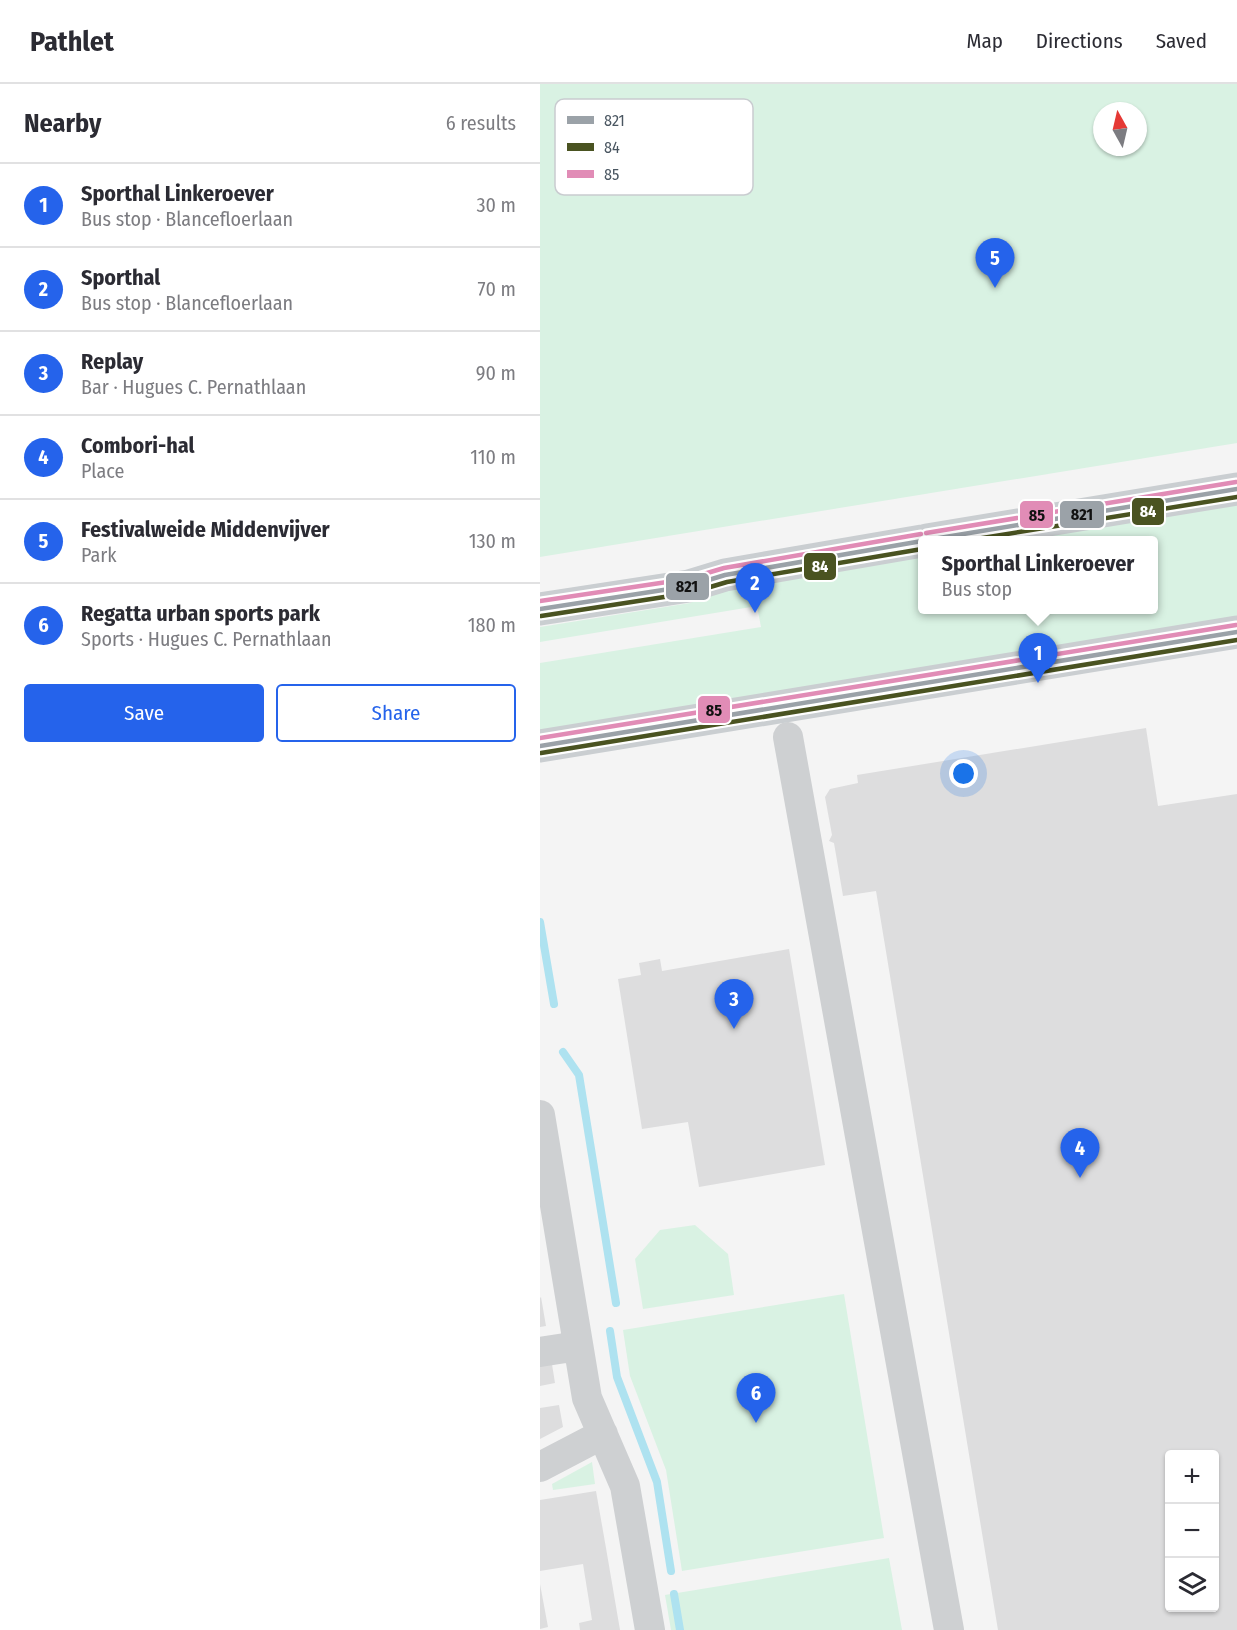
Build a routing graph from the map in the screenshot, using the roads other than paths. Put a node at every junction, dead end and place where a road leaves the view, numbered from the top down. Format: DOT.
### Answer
graph roads {
  1 [pos="1237,489"];
  2 [pos="951,536"];
  3 [pos="918,542"];
  4 [pos="540,609"];
  5 [pos="1237,632"];
  6 [pos="788,737"];
  7 [pos="540,746"];
  8 [pos="540,1116"];
  9 [pos="579,1346"];
  10 [pos="540,1352"];
  11 [pos="603,1434"];
  12 [pos="540,1467"];
  13 [pos="650,1630"];
  14 [pos="949,1630"];
  1 -- 2 [label="main road"];
  3 -- 4 [label="main road"];
  5 -- 7 [label="main road"];
  6 -- 14 [label="street"];
  8 -- 9 [label="street"];
  9 -- 10 [label="street"];
  9 -- 11 [label="street"];
  11 -- 12 [label="street"];
  11 -- 13 [label="street"];
}
